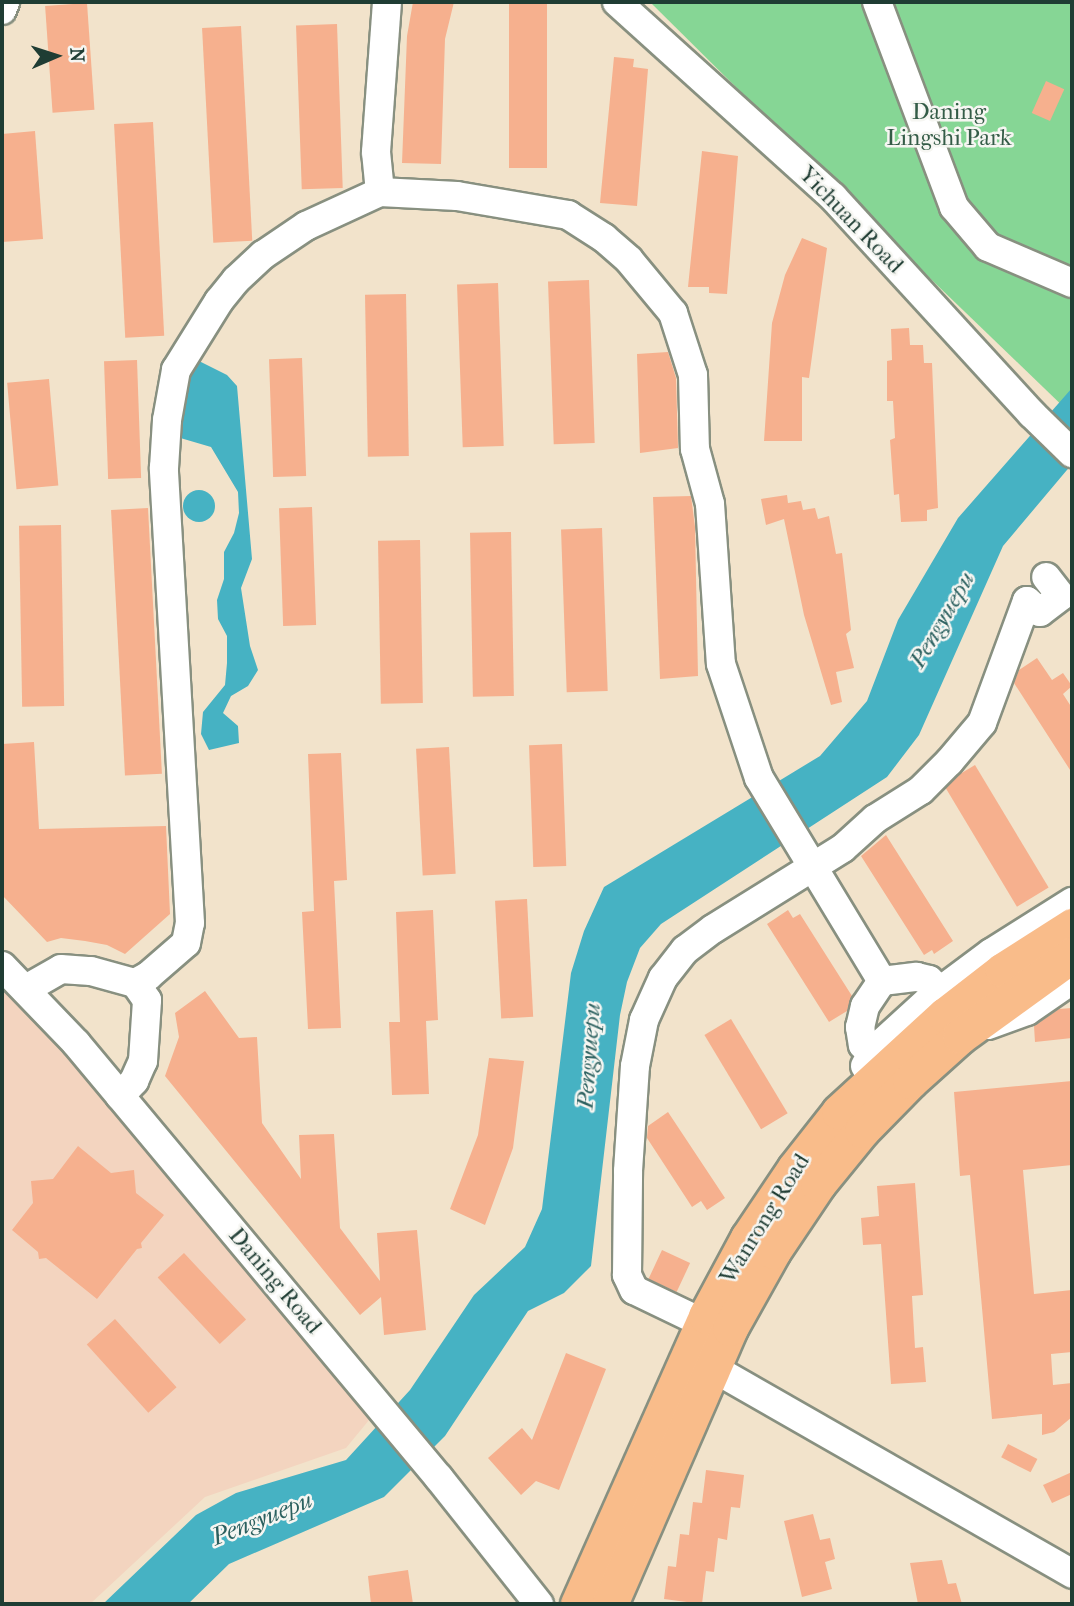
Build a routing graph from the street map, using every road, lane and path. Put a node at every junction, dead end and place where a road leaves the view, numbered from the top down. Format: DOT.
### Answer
graph roads {
  1 [pos="5,2"];
  2 [pos="387,2"];
  3 [pos="617,2"];
  4 [pos="877,2"];
  5 [pos="2,10"];
  6 [pos="380,192"];
  7 [pos="1072,283"];
  8 [pos="1072,453"];
  9 [pos="1046,578"];
  10 [pos="807,858"];
  11 [pos="1072,902"];
  12 [pos="1072,926"];
  13 [pos="1072,955"];
  14 [pos="2,966"];
  15 [pos="1072,980"];
  16 [pos="883,981"];
  17 [pos="135,983"];
  18 [pos="26,989"];
  19 [pos="941,991"];
  20 [pos="960,1036"];
  21 [pos="874,1050"];
  22 [pos="120,1096"];
  23 [pos="839,1112"];
  24 [pos="703,1323"];
  25 [pos="713,1368"];
  26 [pos="1072,1574"];
  27 [pos="538,1604"];
  28 [pos="578,1604"];
  29 [pos="610,1604"];
  1 -- 5 [label="street"];
  2 -- 6 [label="street"];
  3 -- 8 [label="street, Yichuan Road"];
  4 -- 7 [label="street"];
  6 -- 10 [label="street"];
  6 -- 17 [label="street"];
  9 -- 10 [label="street"];
  10 -- 16 [label="street"];
  10 -- 24 [label="street"];
  11 -- 19 [label="street"];
  12 -- 23 [label="main road, Wanrong Road"];
  13 -- 20 [label="main road, Wanrong Road"];
  14 -- 18 [label="street, Daning Road"];
  15 -- 20 [label="street"];
  16 -- 19 [label="street"];
  16 -- 21 [label="street"];
  17 -- 18 [label="street"];
  17 -- 22 [label="street"];
  18 -- 22 [label="street, Daning Road"];
  19 -- 21 [label="street"];
  20 -- 25 [label="main road, Wanrong Road"];
  21 -- 23 [label="street"];
  22 -- 27 [label="street, Daning Road"];
  23 -- 24 [label="main road, Wanrong Road"];
  24 -- 28 [label="main road, Wanrong Road"];
  25 -- 26 [label="street"];
  25 -- 29 [label="main road, Wanrong Road"];
}
